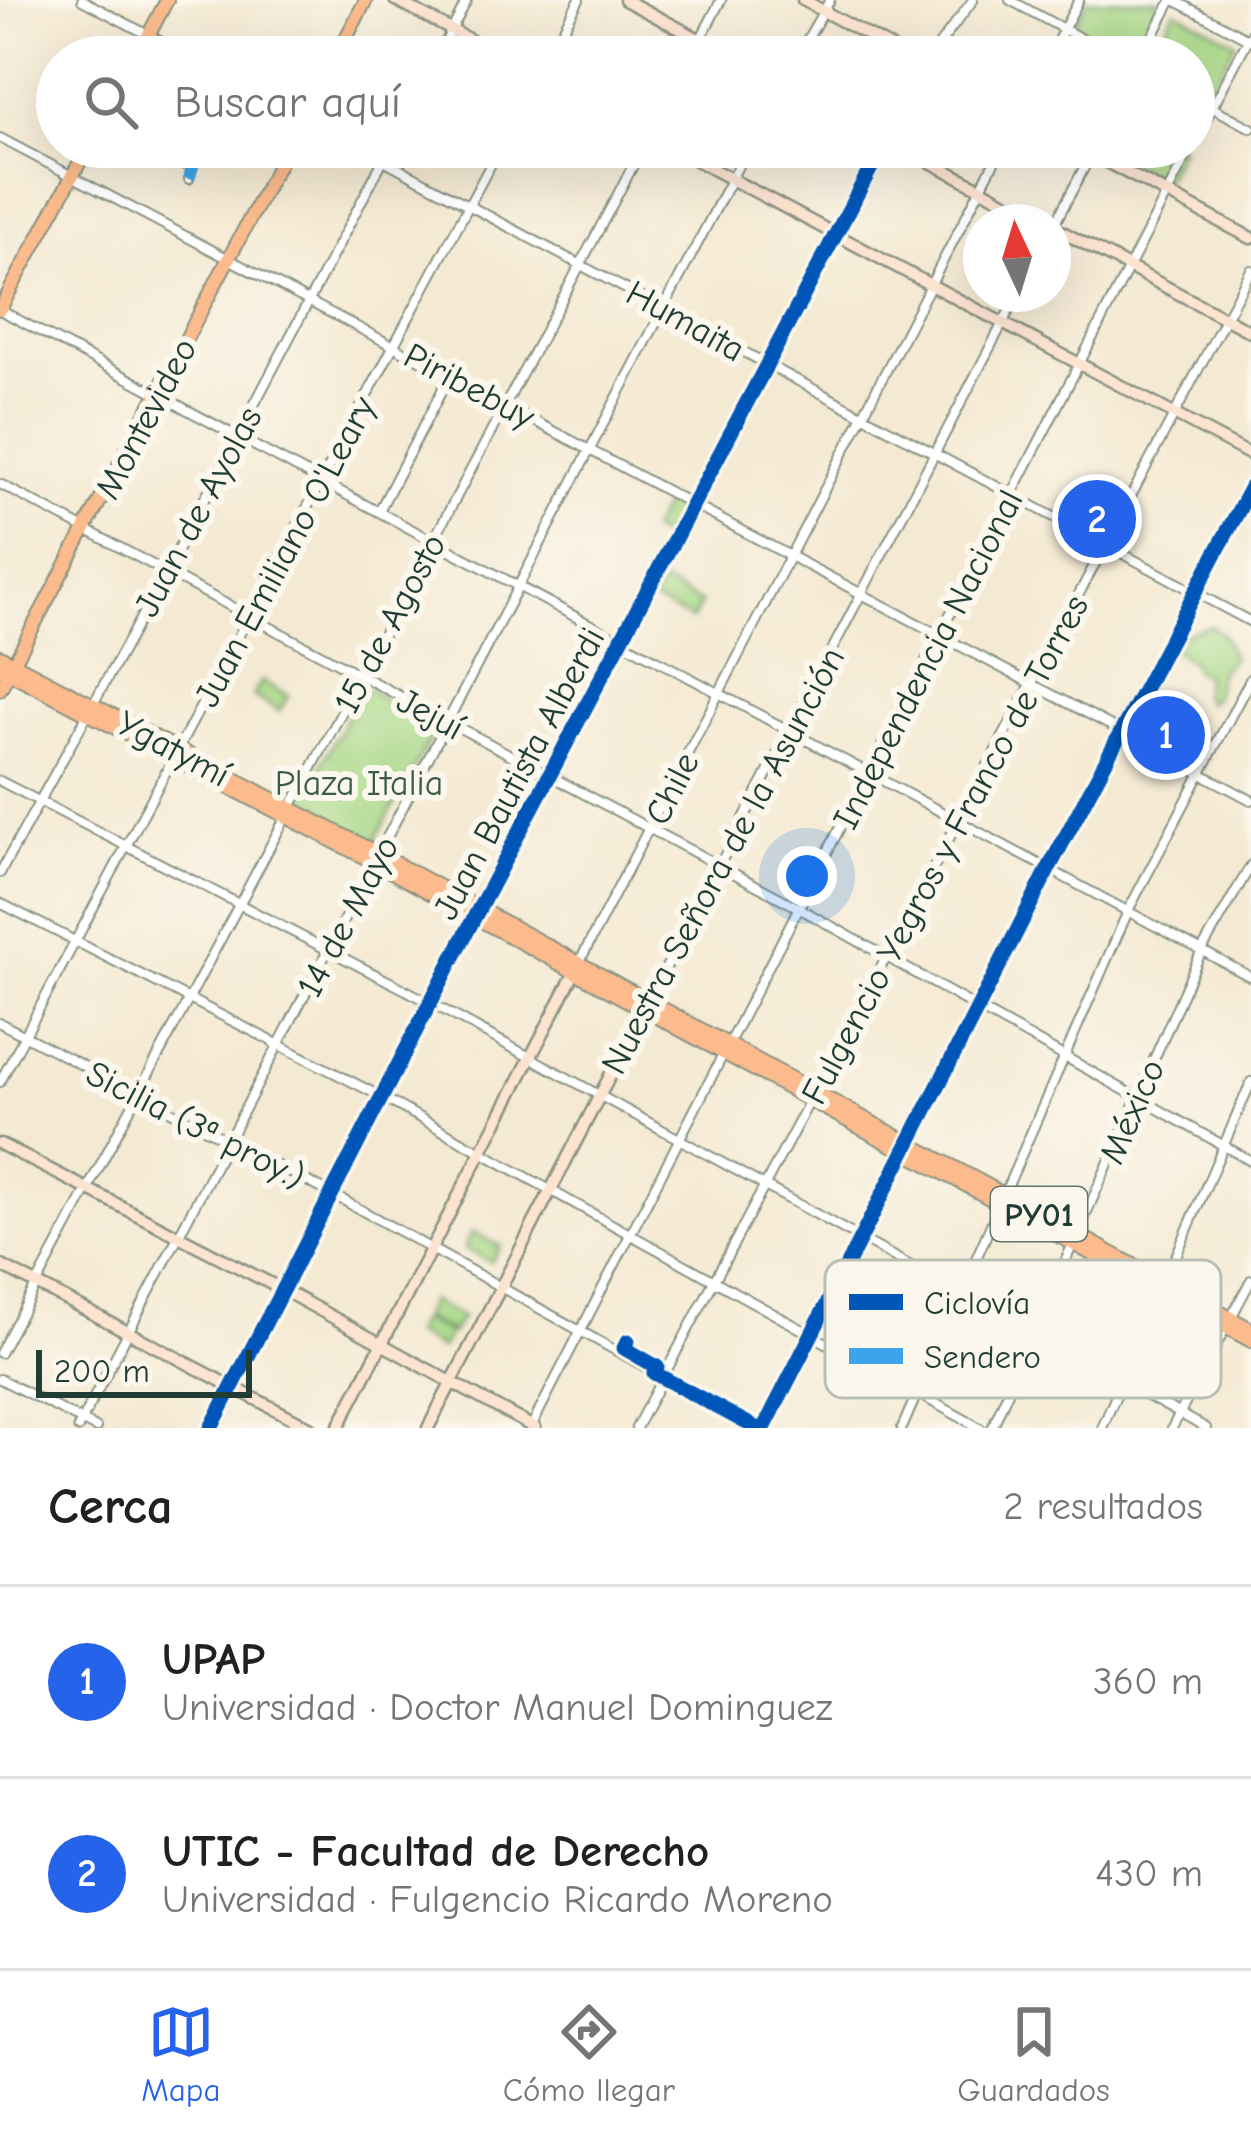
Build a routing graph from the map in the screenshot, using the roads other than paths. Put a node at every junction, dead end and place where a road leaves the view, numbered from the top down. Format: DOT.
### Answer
graph roads {
  1 [pos="82,0"];
  2 [pos="167,0"];
  3 [pos="366,0"];
  4 [pos="394,0"];
  5 [pos="467,0"];
  6 [pos="579,0"];
  7 [pos="625,0"];
  8 [pos="721,0"];
  9 [pos="802,0"];
  10 [pos="973,0"];
  11 [pos="1010,0"];
  12 [pos="1078,0"];
  13 [pos="1173,0"];
  14 [pos="826,5"];
  15 [pos="1063,29"];
  16 [pos="452,30"];
  17 [pos="148,35"];
  18 [pos="347,36"];
  19 [pos="449,36"];
  20 [pos="463,36"];
  21 [pos="559,36"];
  22 [pos="692,36"];
  23 [pos="702,36"];
  24 [pos="809,36"];
  25 [pos="875,36"];
  26 [pos="946,36"];
  27 [pos="1060,36"];
  28 [pos="1076,36"];
  29 [pos="1153,36"];
  30 [pos="1250,38"];
  31 [pos="1215,103"];
  32 [pos="1215,108"];
  33 [pos="1251,128"];
  34 [pos="0,138"];
  35 [pos="36,157"];
  36 [pos="57,168"];
  37 [pos="76,168"];
  38 [pos="192,168"];
  39 [pos="277,168"];
  40 [pos="379,168"];
  41 [pos="398,168"];
  42 [pos="489,168"];
  43 [pos="632,168"];
  44 [pos="710,168"];
  45 [pos="737,168"];
  46 [pos="871,168"];
  47 [pos="942,168"];
  48 [pos="991,168"];
  49 [pos="1084,168"];
  50 [pos="1122,168"];
  51 [pos="1181,168"];
  52 [pos="72,176"];
  53 [pos="189,179"];
  54 [pos="731,179"];
  55 [pos="980,188"];
  56 [pos="1167,194"];
  57 [pos="1010,204"];
  58 [pos="1065,204"];
  59 [pos="470,205"];
  60 [pos="836,235"];
  61 [pos="1071,237"];
  62 [pos="1251,238"];
  63 [pos="229,259"];
  64 [pos="581,263"];
  65 [pos="1128,267"];
  66 [pos="1251,270"];
  67 [pos="930,285"];
  68 [pos="309,301"];
  69 [pos="664,307"];
  70 [pos="0,309"];
  71 [pos="1009,312"];
  72 [pos="1225,319"];
  73 [pos="1003,323"];
  74 [pos="1251,332"];
  75 [pos="395,345"];
  76 [pos="1079,364"];
  77 [pos="767,365"];
  78 [pos="450,375"];
  79 [pos="158,393"];
  80 [pos="506,404"];
  81 [pos="1174,415"];
  82 [pos="863,417"];
  83 [pos="238,436"];
  84 [pos="590,450"];
  85 [pos="934,454"];
  86 [pos="1251,455"];
  87 [pos="322,480"];
  88 [pos="0,484"];
  89 [pos="1011,495"];
  90 [pos="1251,496"];
  91 [pos="693,505"];
  92 [pos="379,511"];
  93 [pos="86,530"];
  94 [pos="434,539"];
  95 [pos="1106,545"];
  96 [pos="790,556"];
  97 [pos="166,572"];
  98 [pos="520,585"];
  99 [pos="861,595"];
  100 [pos="1199,595"];
  101 [pos="249,616"];
  102 [pos="1251,622"];
  103 [pos="938,636"];
  104 [pos="622,640"];
  105 [pos="0,656"];
  106 [pos="8,668"];
  107 [pos="361,676"];
  108 [pos="1251,678"];
  109 [pos="1031,685"];
  110 [pos="0,688"];
  111 [pos="720,691"];
  112 [pos="88,708"];
  113 [pos="448,722"];
  114 [pos="791,729"];
  115 [pos="1125,734"];
  116 [pos="174,754"];
  117 [pos="869,770"];
  118 [pos="1200,773"];
  119 [pos="550,776"];
  120 [pos="0,781"];
  121 [pos="1251,800"];
  122 [pos="38,801"];
  123 [pos="287,814"];
  124 [pos="960,819"];
  125 [pos="650,829"];
  126 [pos="126,845"];
  127 [pos="377,858"];
  128 [pos="1251,865"];
  129 [pos="719,866"];
  130 [pos="1052,870"];
  131 [pos="0,873"];
  132 [pos="0,903"];
  133 [pos="239,903"];
  134 [pos="799,908"];
  135 [pos="1129,909"];
  136 [pos="477,914"];
  137 [pos="75,941"];
  138 [pos="329,949"];
  139 [pos="1202,950"];
  140 [pos="887,957"];
  141 [pos="576,969"];
  142 [pos="1251,977"];
  143 [pos="188,999"];
  144 [pos="431,1004"];
  145 [pos="646,1007"];
  146 [pos="982,1010"];
  147 [pos="0,1023"];
  148 [pos="25,1036"];
  149 [pos="279,1045"];
  150 [pos="725,1050"];
  151 [pos="1067,1057"];
  152 [pos="530,1058"];
  153 [pos="0,1082"];
  154 [pos="1251,1082"];
  155 [pos="138,1094"];
  156 [pos="598,1096"];
  157 [pos="812,1096"];
  158 [pos="382,1097"];
  159 [pos="1137,1098"];
  160 [pos="679,1140"];
  161 [pos="228,1141"];
  162 [pos="0,1144"];
  163 [pos="1224,1146"];
  164 [pos="910,1150"];
  165 [pos="481,1152"];
  166 [pos="1251,1161"];
  167 [pos="87,1189"];
  168 [pos="764,1189"];
  169 [pos="550,1190"];
  170 [pos="332,1194"];
  171 [pos="1004,1201"];
  172 [pos="631,1234"];
  173 [pos="178,1236"];
  174 [pos="1075,1240"];
  175 [pos="863,1242"];
  176 [pos="431,1248"];
  177 [pos="854,1260"];
  178 [pos="897,1260"];
  179 [pos="978,1260"];
  180 [pos="1066,1260"];
  181 [pos="1111,1260"];
  182 [pos="1175,1260"];
  183 [pos="0,1265"];
  184 [pos="717,1280"];
  185 [pos="1251,1280"];
  186 [pos="36,1284"];
  187 [pos="501,1286"];
  188 [pos="283,1289"];
  189 [pos="825,1315"];
  190 [pos="1221,1319"];
  191 [pos="1228,1323"];
  192 [pos="1251,1329"];
  193 [pos="128,1331"];
  194 [pos="579,1331"];
  195 [pos="815,1334"];
  196 [pos="1221,1336"];
  197 [pos="825,1340"];
  198 [pos="1251,1342"];
  199 [pos="381,1344"];
  200 [pos="0,1353"];
  201 [pos="662,1377"];
  202 [pos="0,1379"];
  203 [pos="451,1383"];
  204 [pos="233,1386"];
  205 [pos="916,1398"];
  206 [pos="929,1398"];
  207 [pos="1005,1398"];
  208 [pos="1115,1398"];
  209 [pos="1151,1398"];
  210 [pos="1188,1398"];
  211 [pos="1180,1414"];
  212 [pos="79,1424"];
  213 [pos="532,1427"];
  214 [pos="95,1428"];
  215 [pos="211,1428"];
  216 [pos="311,1428"];
  217 [pos="338,1428"];
  218 [pos="428,1428"];
  219 [pos="636,1428"];
  220 [pos="756,1428"];
  221 [pos="767,1428"];
  222 [pos="902,1428"];
  223 [pos="980,1428"];
  224 [pos="992,1428"];
  225 [pos="1102,1428"];
  226 [pos="1172,1428"];
  227 [pos="1206,1428"];
  1 -- 17 [label="street"];
  2 -- 17 [label="main road"];
  3 -- 18 [label="main road"];
  4 -- 16 [label="street"];
  5 -- 16 [label="street"];
  6 -- 21 [label="street"];
  7 -- 22 [label="street"];
  8 -- 23 [label="street"];
  9 -- 14 [label="street"];
  10 -- 26 [label="street"];
  11 -- 15 [label="street"];
  12 -- 15 [label="street"];
  13 -- 29 [label="street"];
  13 -- 30 [label="street"];
  14 -- 24 [label="street"];
  14 -- 25 [label="street"];
  15 -- 27 [label="street"];
  15 -- 28 [label="street"];
  16 -- 19 [label="street"];
  16 -- 20 [label="street"];
  30 -- 31 [label="street, Independencia Nacional"];
  32 -- 33 [label="street"];
  34 -- 35 [label="street, Piribebuy"];
  36 -- 52 [label="street, Piribebuy"];
  37 -- 52 [label="main road"];
  38 -- 53 [label="street"];
  39 -- 63 [label="main road, Montevideo"];
  40 -- 68 [label="street, Juan de Ayolas"];
  41 -- 59 [label="street, Humaita"];
  42 -- 59 [label="street, Juan Emiliano O'Leary"];
  43 -- 64 [label="street, 15 de Agosto"];
  44 -- 54 [label="street"];
  45 -- 54 [label="street, 14 de Mayo"];
  46 -- 60 [label="street, Juan Bautista Alberdi"];
  47 -- 55 [label="street"];
  48 -- 55 [label="street, Chile"];
  49 -- 58 [label="street"];
  50 -- 56 [label="street"];
  51 -- 56 [label="street, Independencia Nacional"];
  52 -- 63 [label="street, Piribebuy"];
  52 -- 70 [label="main road"];
  54 -- 60 [label="street"];
  54 -- 69 [label="street, 14 de Mayo"];
  55 -- 57 [label="street"];
  55 -- 67 [label="street, Chile"];
  56 -- 62 [label="street"];
  56 -- 65 [label="street, Independencia Nacional"];
  59 -- 64 [label="street, Humaita"];
  59 -- 75 [label="street, Juan Emiliano O'Leary"];
  60 -- 67 [label="street"];
  60 -- 77 [label="street, Juan Bautista Alberdi"];
  61 -- 65 [label="street"];
  63 -- 68 [label="street, Piribebuy"];
  63 -- 79 [label="main road, Montevideo"];
  64 -- 69 [label="street, Humaita"];
  64 -- 80 [label="street, 15 de Agosto"];
  65 -- 72 [label="street"];
  65 -- 76 [label="street, Independencia Nacional"];
  66 -- 72 [label="street, Fulgencio Yegros y Franco de Torres"];
  67 -- 73 [label="street"];
  67 -- 82 [label="street, Chile"];
  68 -- 75 [label="street, Piribebuy"];
  68 -- 83 [label="street, Juan de Ayolas"];
  69 -- 77 [label="street, Humaita"];
  69 -- 84 [label="street, 14 de Mayo"];
  70 -- 79 [label="street"];
  71 -- 73 [label="street, Nuestra Señora de la Asunción"];
  72 -- 74 [label="street"];
  72 -- 81 [label="street, Fulgencio Yegros y Franco de Torres"];
  73 -- 76 [label="street"];
  73 -- 85 [label="street, Nuestra Señora de la Asunción"];
  75 -- 78 [label="street, Piribebuy"];
  75 -- 87 [label="street, Juan Emiliano O'Leary"];
  76 -- 81 [label="street"];
  76 -- 89 [label="street, Independencia Nacional"];
  77 -- 82 [label="street, Humaita"];
  77 -- 91 [label="street, Juan Bautista Alberdi"];
  78 -- 80 [label="street, Piribebuy"];
  78 -- 92 [label="street"];
  79 -- 83 [label="street"];
  79 -- 93 [label="main road, Montevideo"];
  80 -- 84 [label="street, Piribebuy"];
  80 -- 94 [label="street, 15 de Agosto"];
  81 -- 86 [label="street"];
  81 -- 95 [label="street, Fulgencio Yegros y Franco de Torres"];
  82 -- 85 [label="street, Humaita"];
  82 -- 96 [label="street, Chile"];
  83 -- 87 [label="street"];
  83 -- 97 [label="street, Juan de Ayolas"];
  84 -- 91 [label="street, Piribebuy"];
  84 -- 98 [label="street, 14 de Mayo"];
  85 -- 89 [label="street, Humaita"];
  85 -- 99 [label="street, Nuestra Señora de la Asunción"];
  87 -- 92 [label="street"];
  87 -- 101 [label="street, Juan Emiliano O'Leary"];
  88 -- 93 [label="street, Jejuí"];
  89 -- 95 [label="street, Humaita"];
  89 -- 103 [label="street, Independencia Nacional"];
  90 -- 100 [label="street"];
  91 -- 96 [label="street, Piribebuy"];
  91 -- 104 [label="street, Juan Bautista Alberdi"];
  92 -- 94 [label="street"];
  93 -- 97 [label="street, Jejuí"];
  93 -- 106 [label="main road, Montevideo"];
  94 -- 98 [label="street"];
  94 -- 107 [label="street, 15 de Agosto"];
  95 -- 100 [label="street, Humaita"];
  95 -- 109 [label="street, Fulgencio Yegros y Franco de Torres"];
  96 -- 99 [label="street, Piribebuy"];
  96 -- 111 [label="street, Chile"];
  97 -- 101 [label="street, Jejuí"];
  97 -- 112 [label="street, Juan de Ayolas"];
  98 -- 104 [label="street"];
  98 -- 113 [label="street, 14 de Mayo"];
  99 -- 103 [label="street, Piribebuy"];
  99 -- 114 [label="street, Nuestra Señora de la Asunción"];
  100 -- 102 [label="street, Humaita"];
  100 -- 115 [label="street"];
  101 -- 107 [label="street, Jejuí"];
  101 -- 116 [label="street, Juan Emiliano O'Leary"];
  103 -- 109 [label="street, Piribebuy"];
  103 -- 117 [label="street, Independencia Nacional"];
  104 -- 111 [label="street"];
  104 -- 119 [label="street, Juan Bautista Alberdi"];
  105 -- 106 [label="main road, Ygatymí"];
  106 -- 110 [label="main road, Montevideo"];
  106 -- 112 [label="main road, Ygatymí"];
  107 -- 113 [label="street, Jejuí"];
  107 -- 123 [label="street, 15 de Agosto"];
  108 -- 118 [label="street"];
  109 -- 115 [label="street, Piribebuy"];
  109 -- 124 [label="street, Fulgencio Yegros y Franco de Torres"];
  111 -- 114 [label="street"];
  111 -- 125 [label="street, Chile"];
  112 -- 116 [label="main road, Ygatymí"];
  112 -- 122 [label="street, Juan de Ayolas"];
  113 -- 119 [label="street, Jejuí"];
  113 -- 127 [label="street, 14 de Mayo"];
  114 -- 117 [label="street"];
  114 -- 129 [label="street, Nuestra Señora de la Asunción"];
  115 -- 118 [label="street, Piribebuy"];
  115 -- 130 [label="street"];
  116 -- 123 [label="main road, Ygatymí"];
  116 -- 126 [label="street, Juan Emiliano O'Leary"];
  117 -- 124 [label="street"];
  117 -- 134 [label="street, Independencia Nacional"];
  118 -- 121 [label="street, Piribebuy"];
  118 -- 135 [label="street"];
  119 -- 125 [label="street, Jejuí"];
  119 -- 136 [label="street, Juan Bautista Alberdi"];
  120 -- 122 [label="street"];
  122 -- 126 [label="street"];
  122 -- 131 [label="street, Juan de Ayolas"];
  123 -- 127 [label="main road, Ygatymí"];
  123 -- 133 [label="street, 15 de Agosto"];
  124 -- 130 [label="street"];
  124 -- 140 [label="street, Fulgencio Yegros y Franco de Torres"];
  125 -- 129 [label="street, Jejuí"];
  125 -- 141 [label="street, Chile"];
  126 -- 133 [label="street"];
  126 -- 137 [label="street, Juan Emiliano O'Leary"];
  127 -- 136 [label="main road, Ygatymí"];
  127 -- 138 [label="street, 14 de Mayo"];
  128 -- 139 [label="street, México"];
  129 -- 134 [label="street, Jejuí"];
  129 -- 145 [label="street, Nuestra Señora de la Asunción"];
  130 -- 135 [label="street"];
  130 -- 146 [label="street"];
  132 -- 137 [label="street"];
  133 -- 138 [label="street"];
  133 -- 143 [label="street, 15 de Agosto"];
  134 -- 140 [label="street, Jejuí"];
  134 -- 150 [label="street, Independencia Nacional"];
  135 -- 139 [label="street"];
  135 -- 151 [label="street"];
  136 -- 141 [label="main road, Ygatymí"];
  136 -- 144 [label="street, Juan Bautista Alberdi"];
  137 -- 143 [label="street"];
  137 -- 148 [label="street, Juan Emiliano O'Leary"];
  138 -- 144 [label="street"];
  138 -- 149 [label="street, 14 de Mayo"];
  139 -- 142 [label="street"];
  139 -- 159 [label="street, México"];
  140 -- 146 [label="street, Jejuí"];
  140 -- 157 [label="street, Fulgencio Yegros y Franco de Torres"];
  141 -- 145 [label="main road, Ygatymí"];
  141 -- 152 [label="street, Chile"];
  143 -- 149 [label="street"];
  143 -- 155 [label="street, 15 de Agosto"];
  144 -- 152 [label="street"];
  144 -- 158 [label="street, Juan Bautista Alberdi"];
  145 -- 150 [label="main road, Ygatymí"];
  145 -- 156 [label="street, Nuestra Señora de la Asunción"];
  146 -- 151 [label="street, Jejuí"];
  146 -- 164 [label="street"];
  147 -- 148 [label="street, Sicilia (3ª proy.)"];
  148 -- 153 [label="street, Juan Emiliano O'Leary"];
  148 -- 155 [label="street, Sicilia (3ª proy.)"];
  149 -- 158 [label="street"];
  149 -- 161 [label="street, 14 de Mayo"];
  150 -- 157 [label="main road, PY01"];
  150 -- 160 [label="street, Independencia Nacional"];
  151 -- 159 [label="street, Jejuí"];
  151 -- 171 [label="street"];
  152 -- 156 [label="street"];
  152 -- 165 [label="street, Chile"];
  154 -- 163 [label="street"];
  155 -- 161 [label="street, Sicilia (3ª proy.)"];
  155 -- 167 [label="street, 15 de Agosto"];
  156 -- 160 [label="street"];
  156 -- 169 [label="street, Nuestra Señora de la Asunción"];
  157 -- 164 [label="main road, PY01"];
  157 -- 168 [label="street, Fulgencio Yegros y Franco de Torres"];
  158 -- 165 [label="street"];
  158 -- 170 [label="street, Juan Bautista Alberdi"];
  159 -- 163 [label="street, Jejuí"];
  159 -- 174 [label="street, México"];
  160 -- 168 [label="street"];
  160 -- 172 [label="street, Independencia Nacional"];
  161 -- 170 [label="street, Sicilia (3ª proy.)"];
  161 -- 173 [label="street, 14 de Mayo"];
  162 -- 167 [label="street"];
  163 -- 166 [label="street, Jejuí"];
  163 -- 182 [label="street"];
  164 -- 171 [label="main road, PY01"];
  164 -- 175 [label="street"];
  165 -- 169 [label="street"];
  165 -- 176 [label="street, Chile"];
  167 -- 173 [label="street"];
  167 -- 186 [label="street, 15 de Agosto"];
  168 -- 175 [label="street"];
  168 -- 184 [label="street, Fulgencio Yegros y Franco de Torres"];
  169 -- 172 [label="street"];
  169 -- 187 [label="street, Nuestra Señora de la Asunción"];
  170 -- 176 [label="street, Sicilia (3ª proy.)"];
  170 -- 188 [label="street, Juan Bautista Alberdi"];
  171 -- 174 [label="main road, PY01"];
  171 -- 179 [label="street"];
  172 -- 184 [label="street"];
  172 -- 194 [label="street, Independencia Nacional"];
  173 -- 188 [label="street"];
  173 -- 193 [label="street, 14 de Mayo"];
  174 -- 180 [label="street, México"];
  174 -- 181 [label="main road, PY01"];
  175 -- 177 [label="street"];
  175 -- 178 [label="street"];
  176 -- 187 [label="street, Sicilia (3ª proy.)"];
  176 -- 199 [label="street, Chile"];
  183 -- 186 [label="street"];
  184 -- 195 [label="street"];
  184 -- 201 [label="street, Fulgencio Yegros y Franco de Torres"];
  185 -- 191 [label="street"];
  186 -- 193 [label="street"];
  186 -- 200 [label="street, 15 de Agosto"];
  187 -- 194 [label="street, Sicilia (3ª proy.)"];
  187 -- 203 [label="street, Nuestra Señora de la Asunción"];
  188 -- 199 [label="street"];
  188 -- 204 [label="street, Juan Bautista Alberdi"];
  189 -- 195 [label="street"];
  190 -- 191 [label="main road, PY01"];
  191 -- 192 [label="main road, PY01"];
  191 -- 196 [label="street"];
  191 -- 198 [label="main road, PY01"];
  193 -- 204 [label="street"];
  193 -- 212 [label="street, 14 de Mayo"];
  194 -- 201 [label="street, Sicilia (3ª proy.)"];
  194 -- 213 [label="street, Independencia Nacional"];
  195 -- 197 [label="street"];
  195 -- 221 [label="street"];
  199 -- 203 [label="street"];
  199 -- 217 [label="street, Chile"];
  201 -- 219 [label="street, Fulgencio Yegros y Franco de Torres"];
  201 -- 220 [label="street, Sicilia (3ª proy.)"];
  202 -- 212 [label="street"];
  203 -- 213 [label="street"];
  203 -- 218 [label="street, Nuestra Señora de la Asunción"];
  204 -- 215 [label="street, Juan Bautista Alberdi"];
  204 -- 216 [label="street"];
  205 -- 222 [label="street"];
  206 -- 223 [label="street"];
  207 -- 224 [label="street, México"];
  208 -- 225 [label="street"];
  209 -- 211 [label="street"];
  210 -- 211 [label="street"];
  211 -- 226 [label="street"];
  211 -- 227 [label="street"];
  212 -- 214 [label="street"];
}
